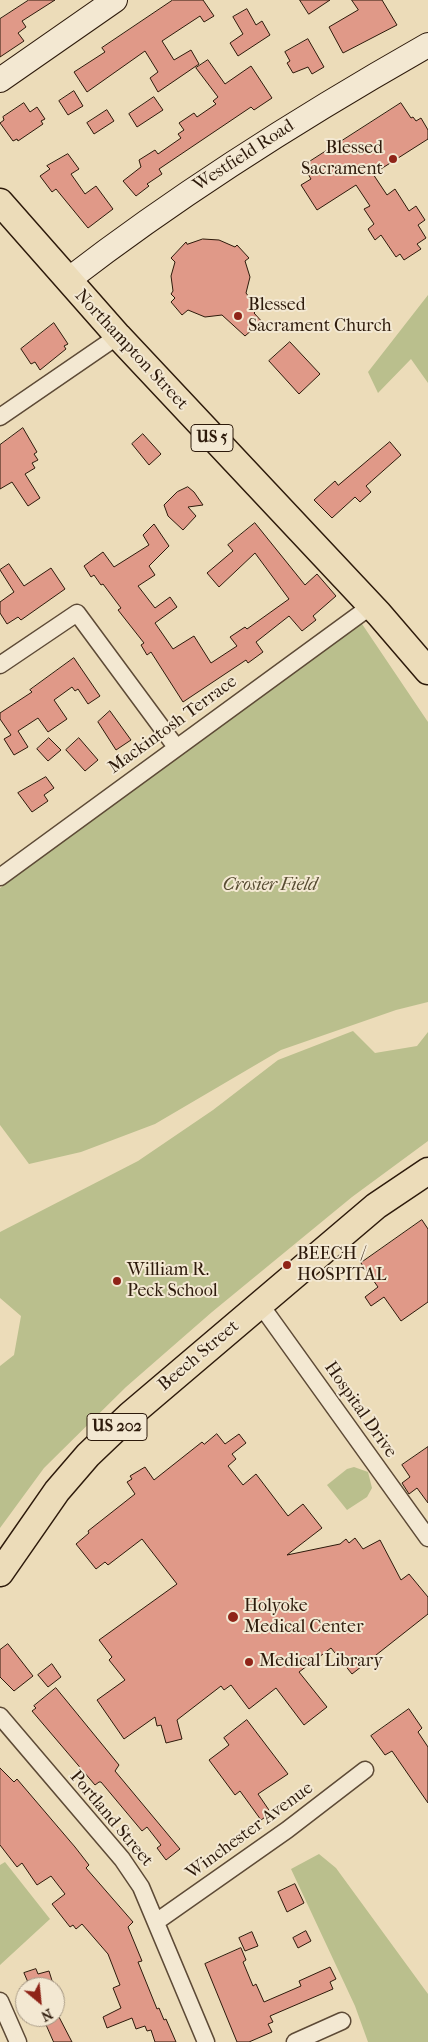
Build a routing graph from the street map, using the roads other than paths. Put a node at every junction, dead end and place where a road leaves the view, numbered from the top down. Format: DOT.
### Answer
graph roads {
  1 [pos="115,0"];
  2 [pos="428,45"];
  3 [pos="0,80"];
  4 [pos="0,202"];
  5 [pos="68,280"];
  6 [pos="118,336"];
  7 [pos="0,417"];
  8 [pos="371,606"];
  9 [pos="0,665"];
  10 [pos="428,671"];
  11 [pos="176,747"];
  12 [pos="0,877"];
  13 [pos="428,1171"];
  14 [pos="260,1304"];
  15 [pos="428,1538"];
  16 [pos="0,1573"];
  17 [pos="0,1716"];
  18 [pos="365,1770"];
  19 [pos="156,1922"];
  20 [pos="1,2001"];
  21 [pos="342,2021"];
  22 [pos="18,2042"];
  23 [pos="206,2042"];
  24 [pos="294,2042"];
  1 -- 3 [label="main road"];
  2 -- 5 [label="main road, Westfield Road"];
  4 -- 5 [label="main road, Northampton Street / US 5"];
  5 -- 6 [label="main road, Northampton Street / US 5"];
  6 -- 7 [label="street"];
  6 -- 8 [label="main road, Northampton Street / US 5"];
  8 -- 10 [label="main road, Northampton Street / US 5"];
  8 -- 11 [label="street, Mackintosh Terrace"];
  9 -- 11 [label="street"];
  11 -- 12 [label="street, Mackintosh Terrace"];
  13 -- 14 [label="main road, Beech Street / US 202"];
  14 -- 15 [label="street, Hospital Drive"];
  14 -- 16 [label="main road, Beech Street / US 202"];
  17 -- 19 [label="street, Portland Street"];
  18 -- 19 [label="street, Winchester Avenue"];
  19 -- 23 [label="street, Portland Street"];
  20 -- 22 [label="street"];
  21 -- 24 [label="street"];
}
